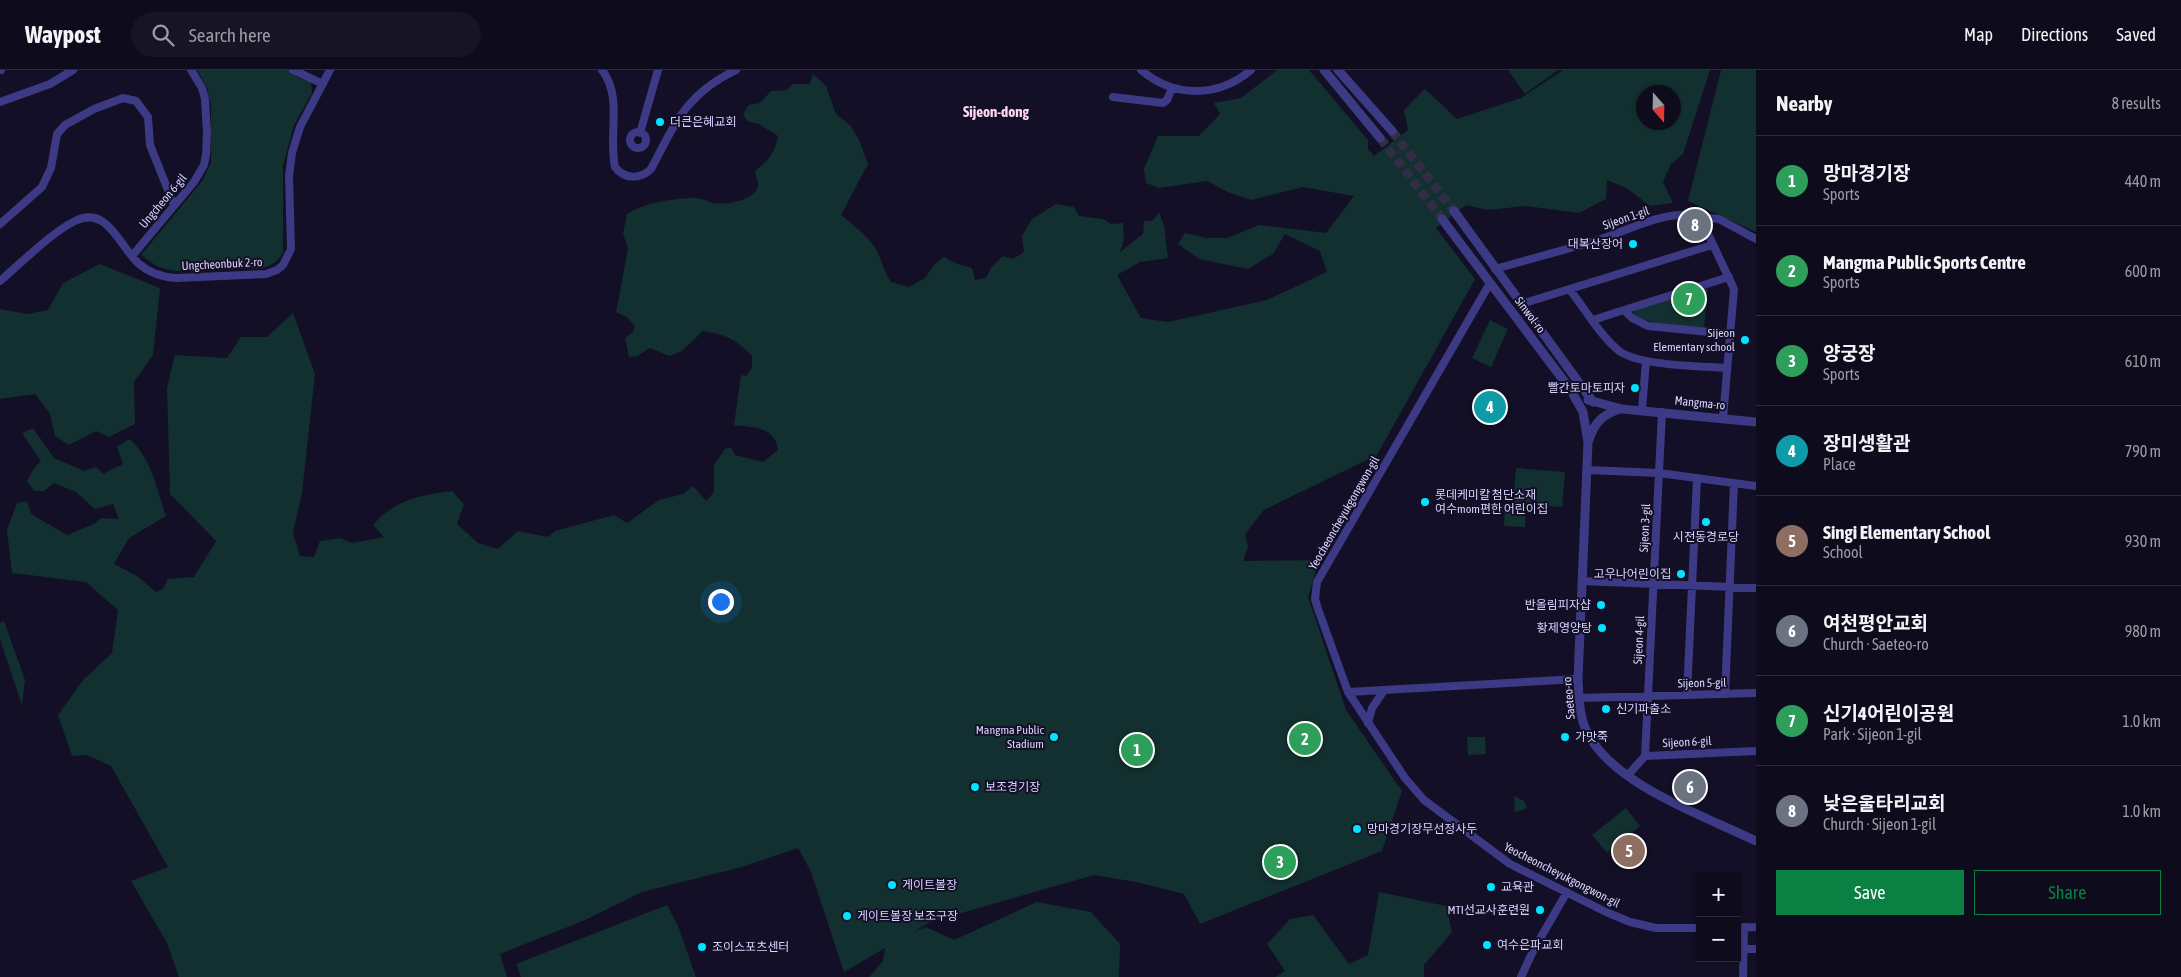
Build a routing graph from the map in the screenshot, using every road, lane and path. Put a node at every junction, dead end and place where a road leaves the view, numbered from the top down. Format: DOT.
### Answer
graph roads {
  1 [pos="74,70"];
  2 [pos="191,70"];
  3 [pos="293,70"];
  4 [pos="330,70"];
  5 [pos="602,70"];
  6 [pos="658,70"];
  7 [pos="736,70"];
  8 [pos="1250,70"];
  9 [pos="1324,70"];
  10 [pos="1338,70"];
  11 [pos="1143,71"];
  12 [pos="323,84"];
  13 [pos="1172,88"];
  14 [pos="1112,96"];
  15 [pos="0,102"];
  16 [pos="1392,131"];
  17 [pos="640,133"];
  18 [pos="1380,138"];
  19 [pos="174,205"];
  20 [pos="1454,211"];
  21 [pos="1700,217"];
  22 [pos="1442,219"];
  23 [pos="0,224"];
  24 [pos="1756,239"];
  25 [pos="1712,245"];
  26 [pos="132,256"];
  27 [pos="1495,269"];
  28 [pos="1729,277"];
  29 [pos="0,281"];
  30 [pos="1490,283"];
  31 [pos="1570,290"];
  32 [pos="1521,304"];
  33 [pos="1624,310"];
  34 [pos="1593,320"];
  35 [pos="1730,334"];
  36 [pos="1646,361"];
  37 [pos="1726,368"];
  38 [pos="1570,388"];
  39 [pos="1593,402"];
  40 [pos="1622,408"];
  41 [pos="1642,410"];
  42 [pos="1662,412"];
  43 [pos="1723,418"];
  44 [pos="1756,422"];
  45 [pos="1588,443"];
  46 [pos="1587,470"];
  47 [pos="1659,473"];
  48 [pos="1697,478"];
  49 [pos="1734,483"];
  50 [pos="1756,486"];
  51 [pos="1582,581"];
  52 [pos="1653,584"];
  53 [pos="1692,586"];
  54 [pos="1730,587"];
  55 [pos="1756,588"];
  56 [pos="1578,679"];
  57 [pos="1348,692"];
  58 [pos="1383,692"];
  59 [pos="1756,693"];
  60 [pos="1726,694"];
  61 [pos="1687,695"];
  62 [pos="1648,696"];
  63 [pos="1579,698"];
  64 [pos="1368,723"];
  65 [pos="1756,751"];
  66 [pos="1645,756"];
  67 [pos="1628,775"];
  68 [pos="1756,841"];
  69 [pos="1567,892"];
  70 [pos="1756,927"];
  71 [pos="1696,928"];
  72 [pos="1741,928"];
  73 [pos="1745,949"];
  74 [pos="1756,949"];
  75 [pos="1521,977"];
  76 [pos="1743,977"];
  1 -- 15 [label="street"];
  2 -- 19 [label="street, Ungcheon 6-gil"];
  3 -- 12 [label="street"];
  4 -- 12 [label="street, Ungcheonbuk 2-ro"];
  5 -- 7 [label="street"];
  6 -- 17 [label="street"];
  8 -- 13 [label="street"];
  9 -- 18 [label="street"];
  10 -- 16 [label="street"];
  11 -- 13 [label="street"];
  12 -- 26 [label="street, Ungcheonbuk 2-ro"];
  13 -- 14 [label="street"];
  19 -- 23 [label="street"];
  19 -- 26 [label="street, Ungcheon 6-gil"];
  20 -- 27 [label="street, Sinwol-ro"];
  21 -- 24 [label="street, Sijeon 1-gil"];
  21 -- 25 [label="street"];
  21 -- 27 [label="street, Sijeon 1-gil"];
  22 -- 30 [label="street, Sinwol-ro"];
  25 -- 28 [label="street"];
  25 -- 31 [label="street"];
  26 -- 29 [label="street, Ungcheonbuk 2-ro"];
  27 -- 32 [label="street, Sinwol-ro"];
  28 -- 33 [label="street"];
  28 -- 35 [label="street"];
  30 -- 38 [label="street, Sinwol-ro"];
  30 -- 57 [label="street, Yeocheoncheyukgongwon-gil"];
  31 -- 32 [label="street"];
  31 -- 34 [label="street"];
  32 -- 39 [label="street, Sinwol-ro"];
  33 -- 34 [label="street"];
  33 -- 35 [label="street"];
  34 -- 36 [label="street"];
  35 -- 37 [label="street"];
  36 -- 37 [label="street"];
  36 -- 41 [label="street"];
  37 -- 43 [label="street"];
  38 -- 39 [label="street, Mangma-ro"];
  38 -- 45 [label="street, Sinwol-ro"];
  39 -- 40 [label="street, Mangma-ro"];
  40 -- 41 [label="street, Mangma-ro"];
  40 -- 45 [label="street"];
  41 -- 42 [label="street, Mangma-ro"];
  42 -- 43 [label="street, Mangma-ro"];
  42 -- 47 [label="street, Sijeon 3-gil"];
  43 -- 44 [label="street, Mangma-ro"];
  45 -- 46 [label="street, Saeteo-ro"];
  46 -- 47 [label="street"];
  46 -- 51 [label="street, Saeteo-ro"];
  47 -- 48 [label="street"];
  47 -- 52 [label="street, Sijeon 3-gil"];
  48 -- 49 [label="street"];
  48 -- 53 [label="street"];
  49 -- 50 [label="street"];
  49 -- 54 [label="street"];
  51 -- 52 [label="street"];
  51 -- 56 [label="street, Saeteo-ro"];
  52 -- 53 [label="street"];
  52 -- 62 [label="street, Sijeon 4-gil"];
  53 -- 54 [label="street"];
  53 -- 61 [label="street"];
  54 -- 55 [label="street"];
  54 -- 60 [label="street"];
  56 -- 58 [label="street"];
  56 -- 63 [label="street, Saeteo-ro"];
  57 -- 58 [label="street"];
  57 -- 64 [label="street, Yeocheoncheyukgongwon-gil"];
  58 -- 64 [label="street"];
  59 -- 60 [label="street, Sijeon 5-gil"];
  60 -- 61 [label="street, Sijeon 5-gil"];
  61 -- 62 [label="street, Sijeon 5-gil"];
  62 -- 63 [label="street, Sijeon 5-gil"];
  62 -- 66 [label="street"];
  63 -- 67 [label="street, Saeteo-ro"];
  64 -- 69 [label="street, Yeocheoncheyukgongwon-gil"];
  65 -- 66 [label="street, Sijeon 6-gil"];
  66 -- 67 [label="street"];
  67 -- 68 [label="street, Saeteo-ro"];
  69 -- 71 [label="street, Yeocheoncheyukgongwon-gil"];
  69 -- 75 [label="street"];
  70 -- 72 [label="street"];
  72 -- 73 [label="street"];
  73 -- 74 [label="street"];
  73 -- 76 [label="street"];
}
